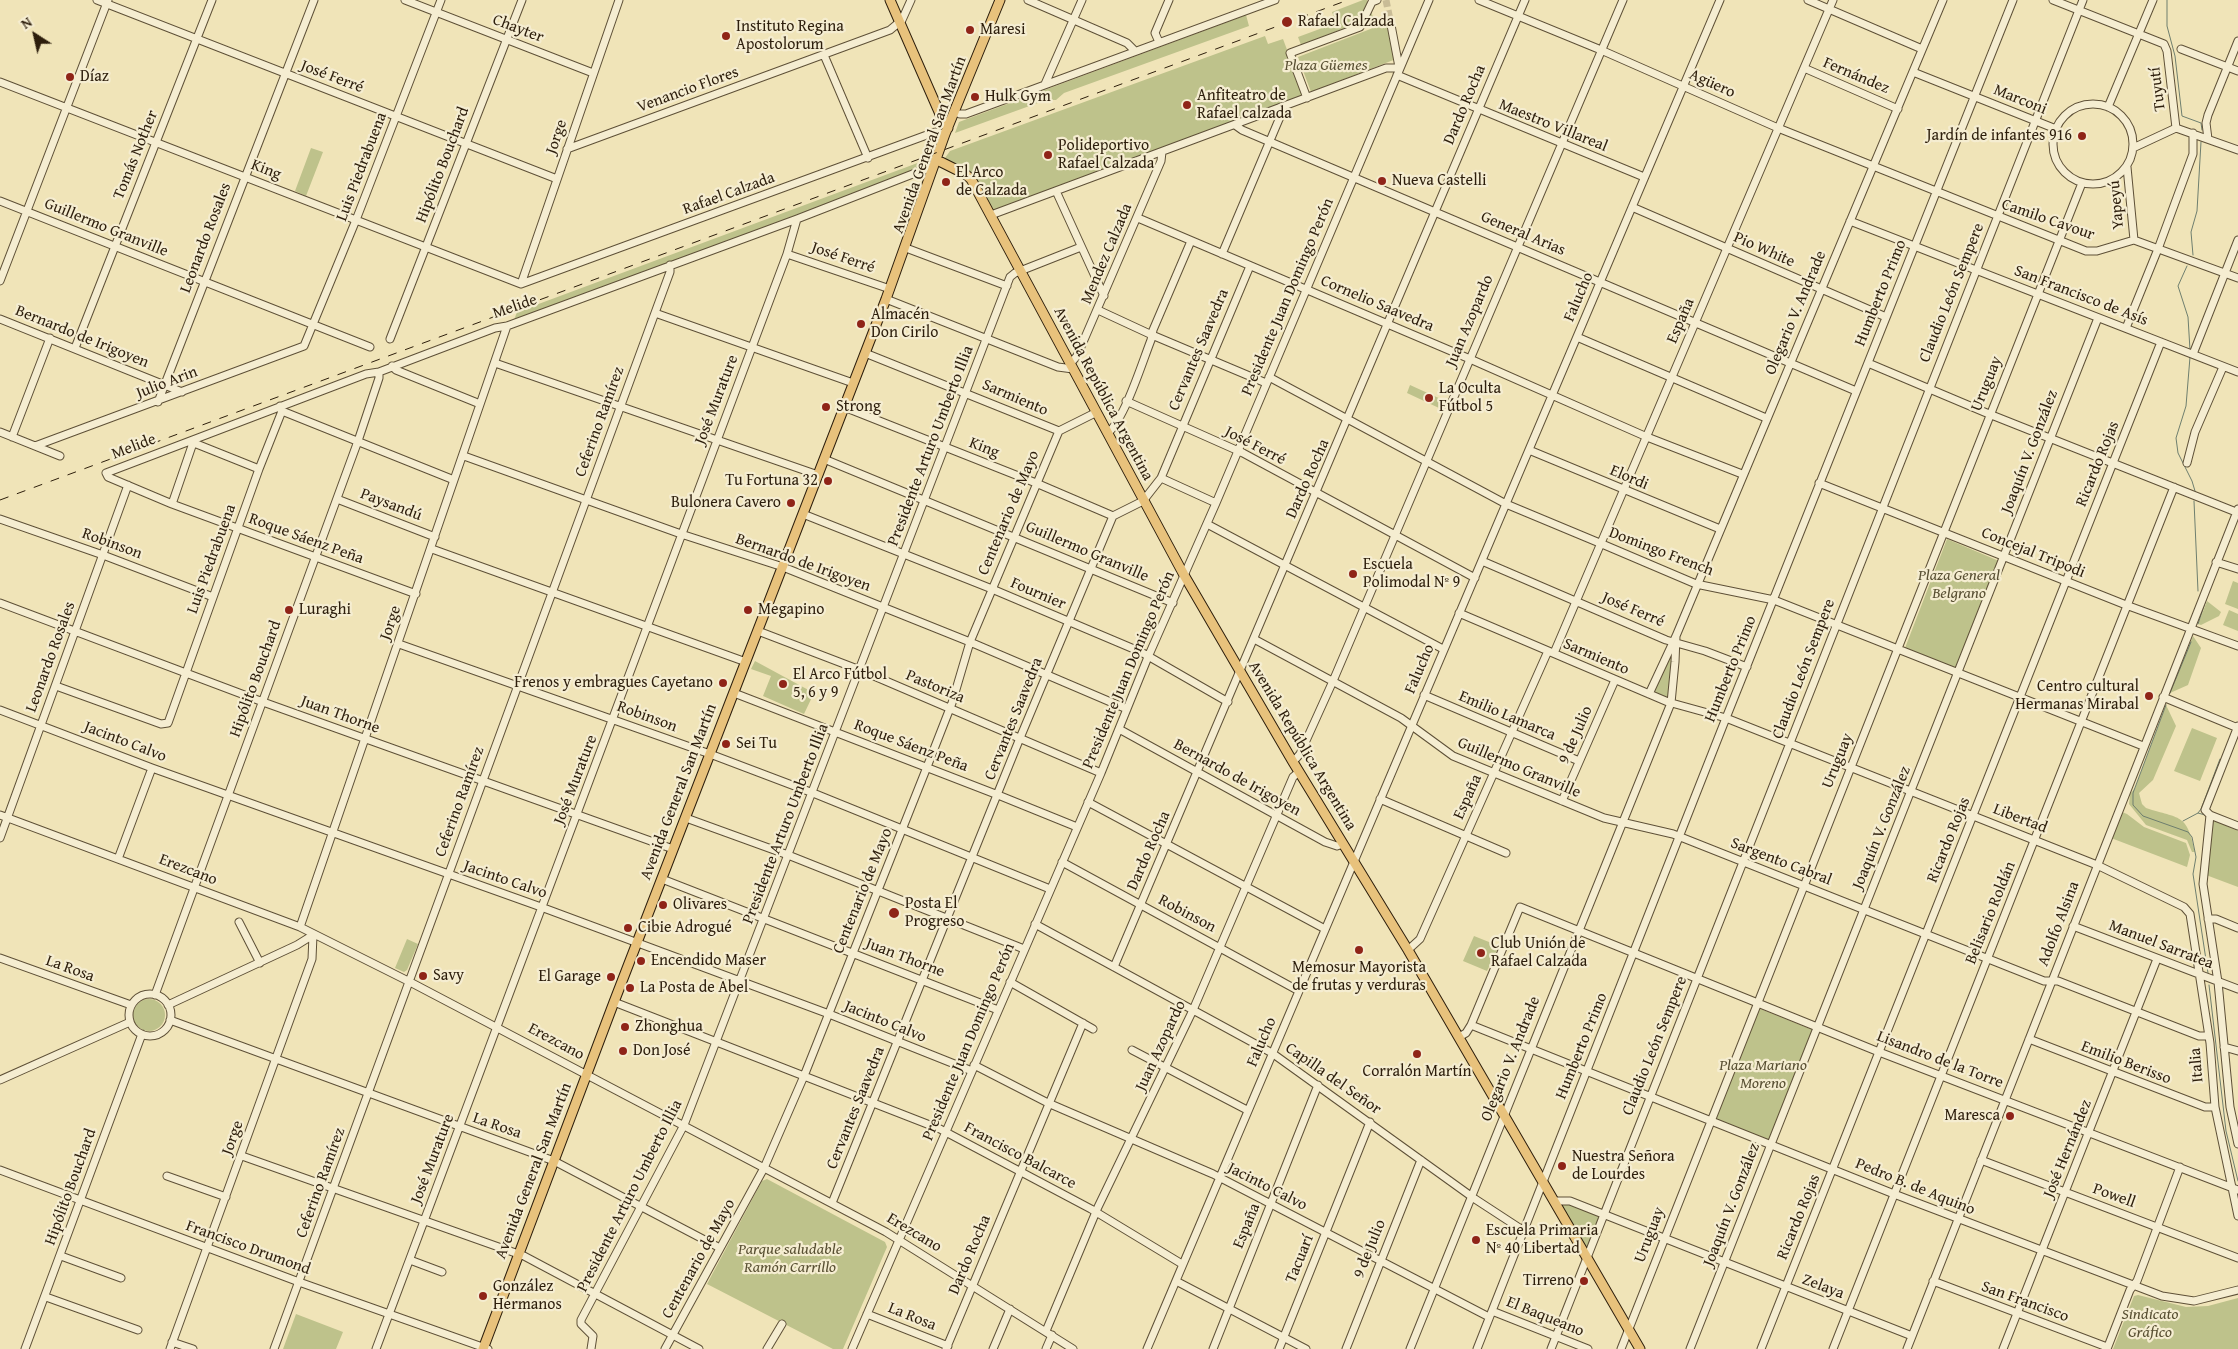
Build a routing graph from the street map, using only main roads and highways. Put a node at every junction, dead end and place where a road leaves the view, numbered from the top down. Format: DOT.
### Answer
graph roads {
  1 [pos="890,0"];
  2 [pos="1000,0"];
  3 [pos="980,52"];
  4 [pos="946,131"];
  5 [pos="941,162"];
  6 [pos="906,248"];
  7 [pos="485,1348"];
  8 [pos="1640,1349"];
  1 -- 4 [label="main road"];
  2 -- 3 [label="main road, Avenida General San Martín"];
  3 -- 4 [label="main road, Avenida General San Martín"];
  3 -- 5 [label="main road, Avenida General San Martín"];
  4 -- 6 [label="main road, Avenida General San Martín"];
  5 -- 6 [label="main road, Avenida General San Martín"];
  5 -- 8 [label="main road, Avenida República Argentina"];
  6 -- 7 [label="main road, Avenida General San Martín"];
}
